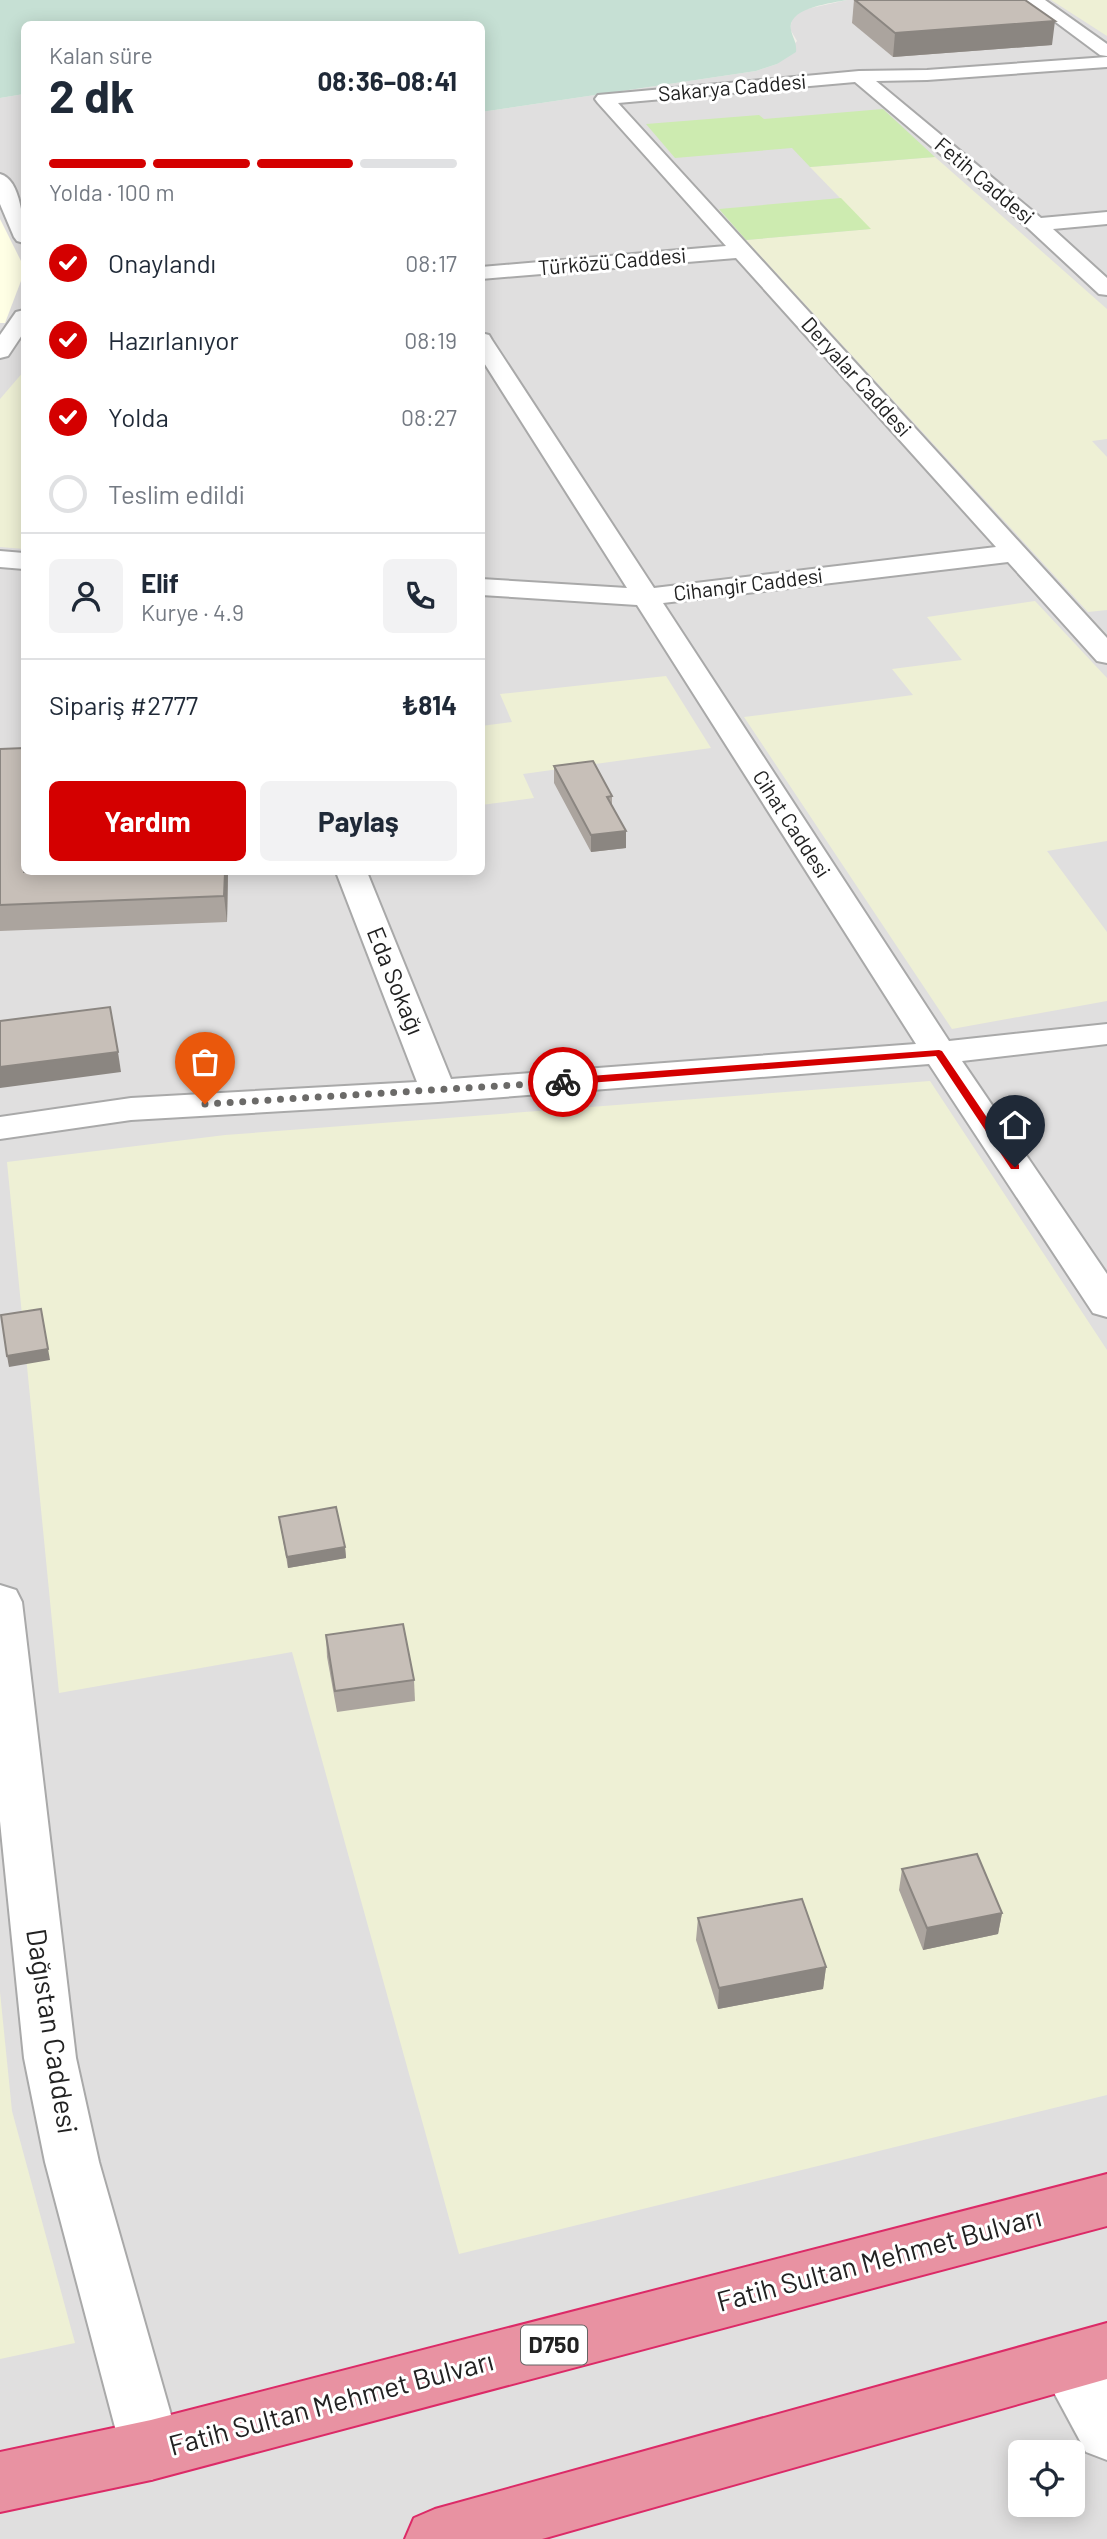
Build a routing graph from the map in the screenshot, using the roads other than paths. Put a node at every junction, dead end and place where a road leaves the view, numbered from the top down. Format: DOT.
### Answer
graph roads {
  1 [pos="1034,0"];
  2 [pos="1107,55"];
  3 [pos="859,76"];
  4 [pos="604,99"];
  5 [pos="0,180"];
  6 [pos="1107,218"];
  7 [pos="1036,225"];
  8 [pos="21,230"];
  9 [pos="742,251"];
  10 [pos="485,273"];
  11 [pos="1107,289"];
  12 [pos="17,325"];
  13 [pos="0,351"];
  14 [pos="485,353"];
  15 [pos="496,387"];
  16 [pos="1015,553"];
  17 [pos="0,559"];
  18 [pos="21,561"];
  19 [pos="485,587"];
  20 [pos="646,597"];
  21 [pos="1107,622"];
  22 [pos="1080,625"];
  23 [pos="1107,655"];
  24 [pos="352,875"];
  25 [pos="1107,1034"];
  26 [pos="939,1053"];
  27 [pos="438,1091"];
  28 [pos="0,1128"];
  29 [pos="1107,1304"];
  30 [pos="0,1602"];
  31 [pos="1107,2200"];
  32 [pos="1087,2357"];
  33 [pos="1107,2431"];
  34 [pos="151,2450"];
  35 [pos="0,2482"];
  36 [pos="435,2539"];
  1 -- 2 [label="street"];
  2 -- 3 [label="street, Sakarya Caddesi"];
  3 -- 4 [label="street, Sakarya Caddesi"];
  3 -- 7 [label="street, Fetih Caddesi"];
  4 -- 9 [label="street, Deryalar Caddesi"];
  5 -- 8 [label="street"];
  6 -- 7 [label="street"];
  7 -- 11 [label="street, Fetih Caddesi"];
  9 -- 10 [label="street, Türközü Caddesi"];
  9 -- 16 [label="street, Deryalar Caddesi"];
  12 -- 13 [label="street"];
  14 -- 15 [label="street, Cihat Caddesi"];
  15 -- 20 [label="street, Cihat Caddesi"];
  16 -- 20 [label="street, Cihangir Caddesi"];
  16 -- 22 [label="street, Deryalar Caddesi"];
  17 -- 18 [label="street"];
  19 -- 20 [label="street, Cihangir Caddesi"];
  20 -- 26 [label="street, Cihat Caddesi"];
  21 -- 22 [label="street"];
  22 -- 23 [label="street, Deryalar Caddesi"];
  24 -- 27 [label="street, Eda Sokağı"];
  25 -- 26 [label="street"];
  26 -- 27 [label="street"];
  26 -- 29 [label="street, Cihat Caddesi"];
  27 -- 28 [label="street"];
  30 -- 34 [label="street, Dağıstan Caddesi"];
  31 -- 34 [label="highway, Fatih Sultan Mehmet Bulvarı / D750"];
  32 -- 33 [label="street"];
  32 -- 36 [label="highway"];
  34 -- 35 [label="highway, Fatih Sultan Mehmet Bulvarı / D750"];
}
